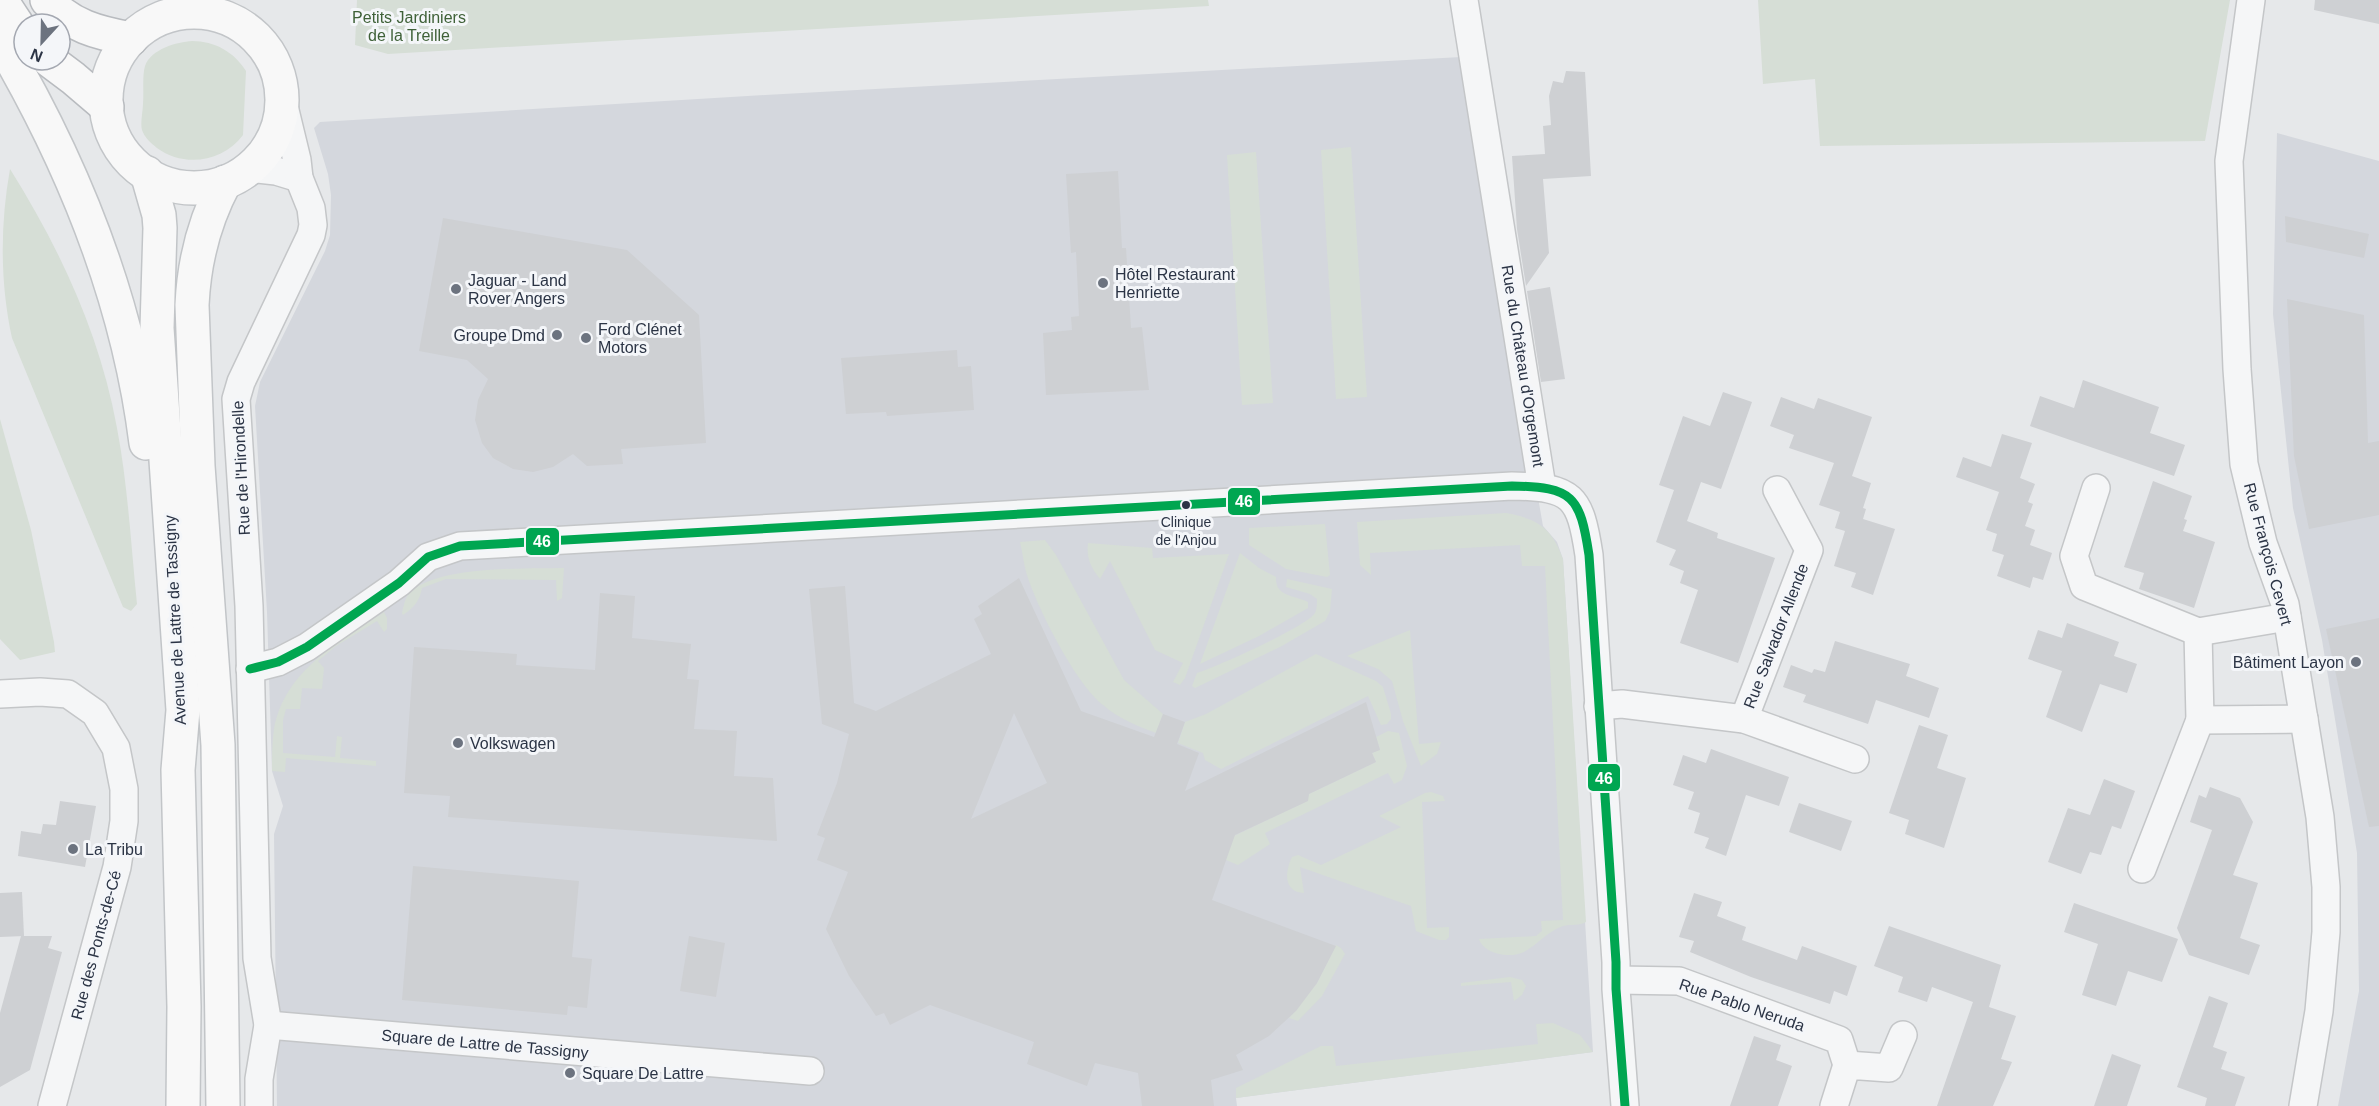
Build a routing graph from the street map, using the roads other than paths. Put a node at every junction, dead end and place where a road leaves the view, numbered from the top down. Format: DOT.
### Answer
graph roads {
  1 [pos="1,0"];
  2 [pos="47,0"];
  3 [pos="1464,0"];
  4 [pos="2250,0"];
  5 [pos="176,7"];
  6 [pos="243,15"];
  7 [pos="12,17"];
  8 [pos="131,39"];
  9 [pos="0,40"];
  10 [pos="65,72"];
  11 [pos="282,98"];
  12 [pos="107,107"];
  13 [pos="147,173"];
  14 [pos="237,175"];
  15 [pos="299,178"];
  16 [pos="1542,487"];
  17 [pos="2096,488"];
  18 [pos="1777,490"];
  19 [pos="2288,617"];
  20 [pos="2198,632"];
  21 [pos="250,669"];
  22 [pos="0,694"];
  23 [pos="1598,706"];
  24 [pos="1744,719"];
  25 [pos="2304,719"];
  26 [pos="2200,720"];
  27 [pos="1854,759"];
  28 [pos="178,770"];
  29 [pos="2142,868"];
  30 [pos="1617,980"];
  31 [pos="268,1025"];
  32 [pos="1903,1035"];
  33 [pos="1847,1065"];
  34 [pos="810,1071"];
  35 [pos="52,1106"];
  36 [pos="183,1106"];
  37 [pos="223,1106"];
  38 [pos="259,1106"];
  39 [pos="1625,1106"];
  40 [pos="1833,1106"];
  41 [pos="2303,1106"];
  1 -- 7 [label="main road"];
  2 -- 8 [label="main road"];
  3 -- 16 [label="street, Rue du Château d'Orgemont"];
  4 -- 19 [label="street, Rue François Cevert"];
  5 -- 6 [label="main road"];
  5 -- 8 [label="main road"];
  6 -- 11 [label="main road"];
  8 -- 12 [label="main road"];
  9 -- 28 [label="main road"];
  10 -- 12 [label="main road"];
  11 -- 14 [label="main road"];
  11 -- 15 [label="street, Rue de l'Hirondelle"];
  12 -- 13 [label="main road"];
  13 -- 14 [label="main road"];
  13 -- 28 [label="main road, Avenue de Lattre de Tassigny"];
  14 -- 15 [label="street"];
  14 -- 37 [label="main road"];
  15 -- 21 [label="street, Rue de l'Hirondelle"];
  16 -- 21 [label="street"];
  16 -- 23 [label="street, Rue du Château d'Orgemont"];
  17 -- 20 [label="street"];
  18 -- 24 [label="street, Rue Salvador Allende"];
  19 -- 20 [label="street"];
  19 -- 25 [label="street, Rue François Cevert"];
  20 -- 26 [label="street"];
  21 -- 31 [label="street, Rue de l'Hirondelle"];
  22 -- 35 [label="street, Rue des Ponts-de-Cé"];
  23 -- 24 [label="street, Rue Salvador Allende"];
  23 -- 30 [label="street, Rue du Château d'Orgemont"];
  24 -- 27 [label="street, Rue Salvador Allende"];
  25 -- 26 [label="street"];
  25 -- 41 [label="street, Rue François Cevert"];
  26 -- 29 [label="street"];
  28 -- 36 [label="main road, Avenue de Lattre de Tassigny"];
  30 -- 33 [label="street, Rue Pablo Neruda"];
  30 -- 39 [label="street, Rue du Château d'Orgemont"];
  31 -- 34 [label="street, Square de Lattre de Tassigny"];
  31 -- 38 [label="street, Rue de l'Hirondelle"];
  32 -- 33 [label="street"];
  33 -- 40 [label="street"];
}
